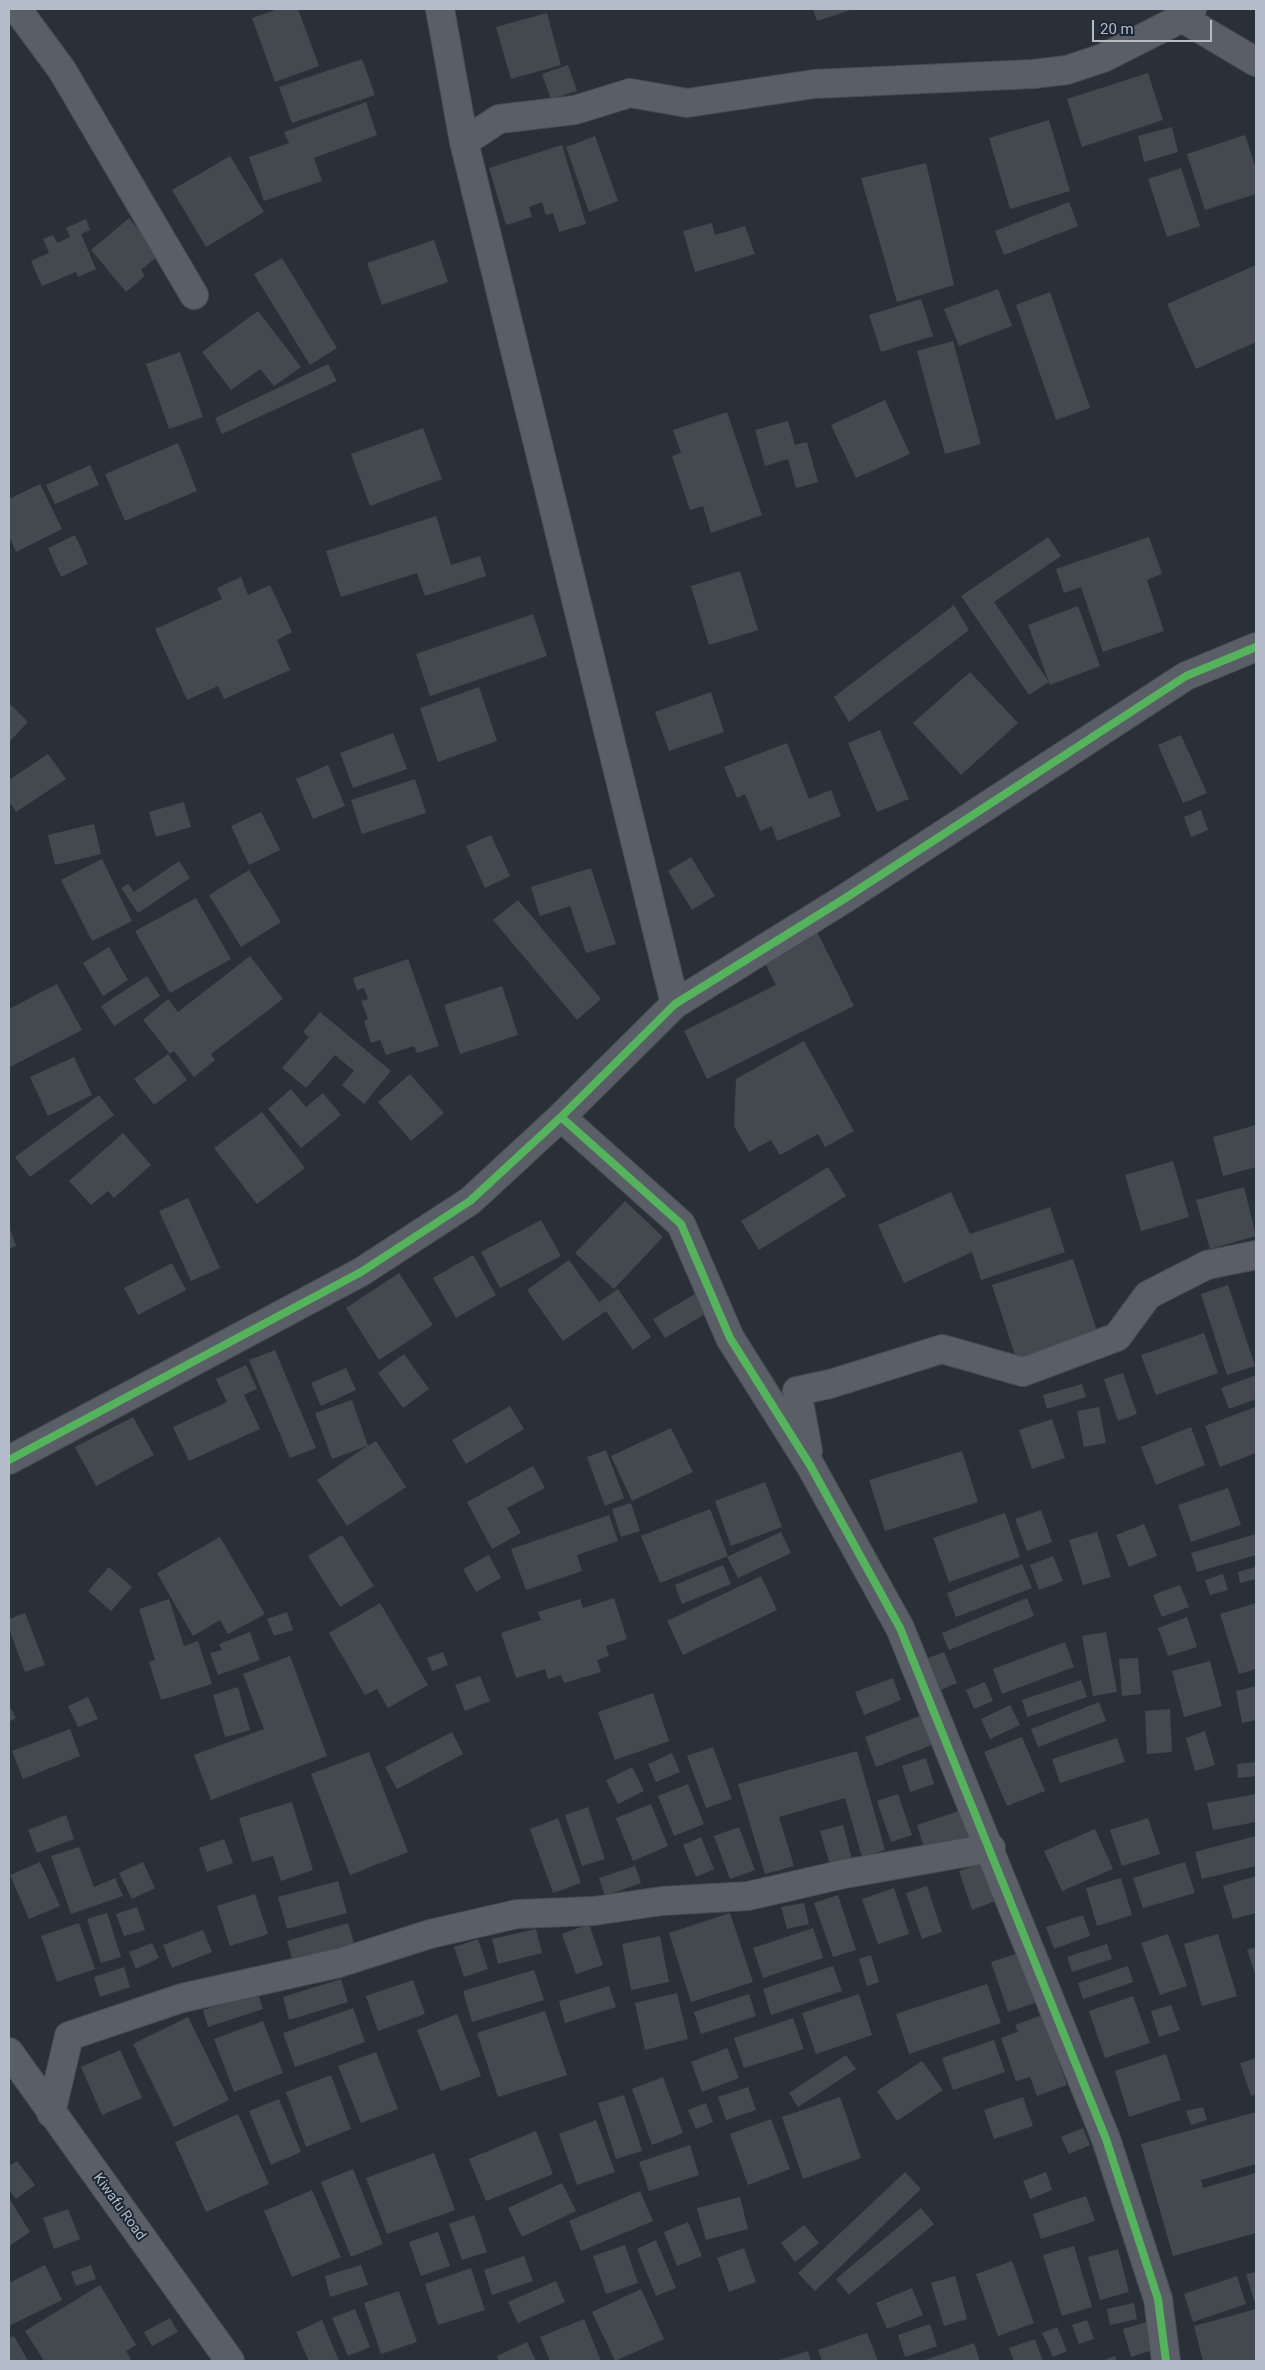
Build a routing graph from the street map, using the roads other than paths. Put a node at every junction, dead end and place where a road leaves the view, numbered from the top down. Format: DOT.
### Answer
graph roads {
  1 [pos="17,9"];
  2 [pos="440,9"];
  3 [pos="1187,13"];
  4 [pos="1256,62"];
  5 [pos="464,142"];
  6 [pos="194,295"];
  7 [pos="1256,647"];
  8 [pos="675,1004"];
  9 [pos="561,1118"];
  10 [pos="1256,1255"];
  11 [pos="9,1460"];
  12 [pos="810,1465"];
  13 [pos="991,1848"];
  14 [pos="9,2052"];
  15 [pos="51,2113"];
  16 [pos="230,2361"];
  17 [pos="1166,2361"];
  1 -- 6 [label="street"];
  2 -- 5 [label="street"];
  3 -- 4 [label="street"];
  3 -- 5 [label="street"];
  5 -- 8 [label="street"];
  7 -- 8 [label="street"];
  8 -- 9 [label="street"];
  9 -- 11 [label="street"];
  9 -- 12 [label="street"];
  10 -- 12 [label="street"];
  12 -- 13 [label="street"];
  13 -- 15 [label="street"];
  13 -- 17 [label="street"];
  14 -- 15 [label="street, Kiwafu Road"];
  15 -- 16 [label="street, Kiwafu Road"];
}
